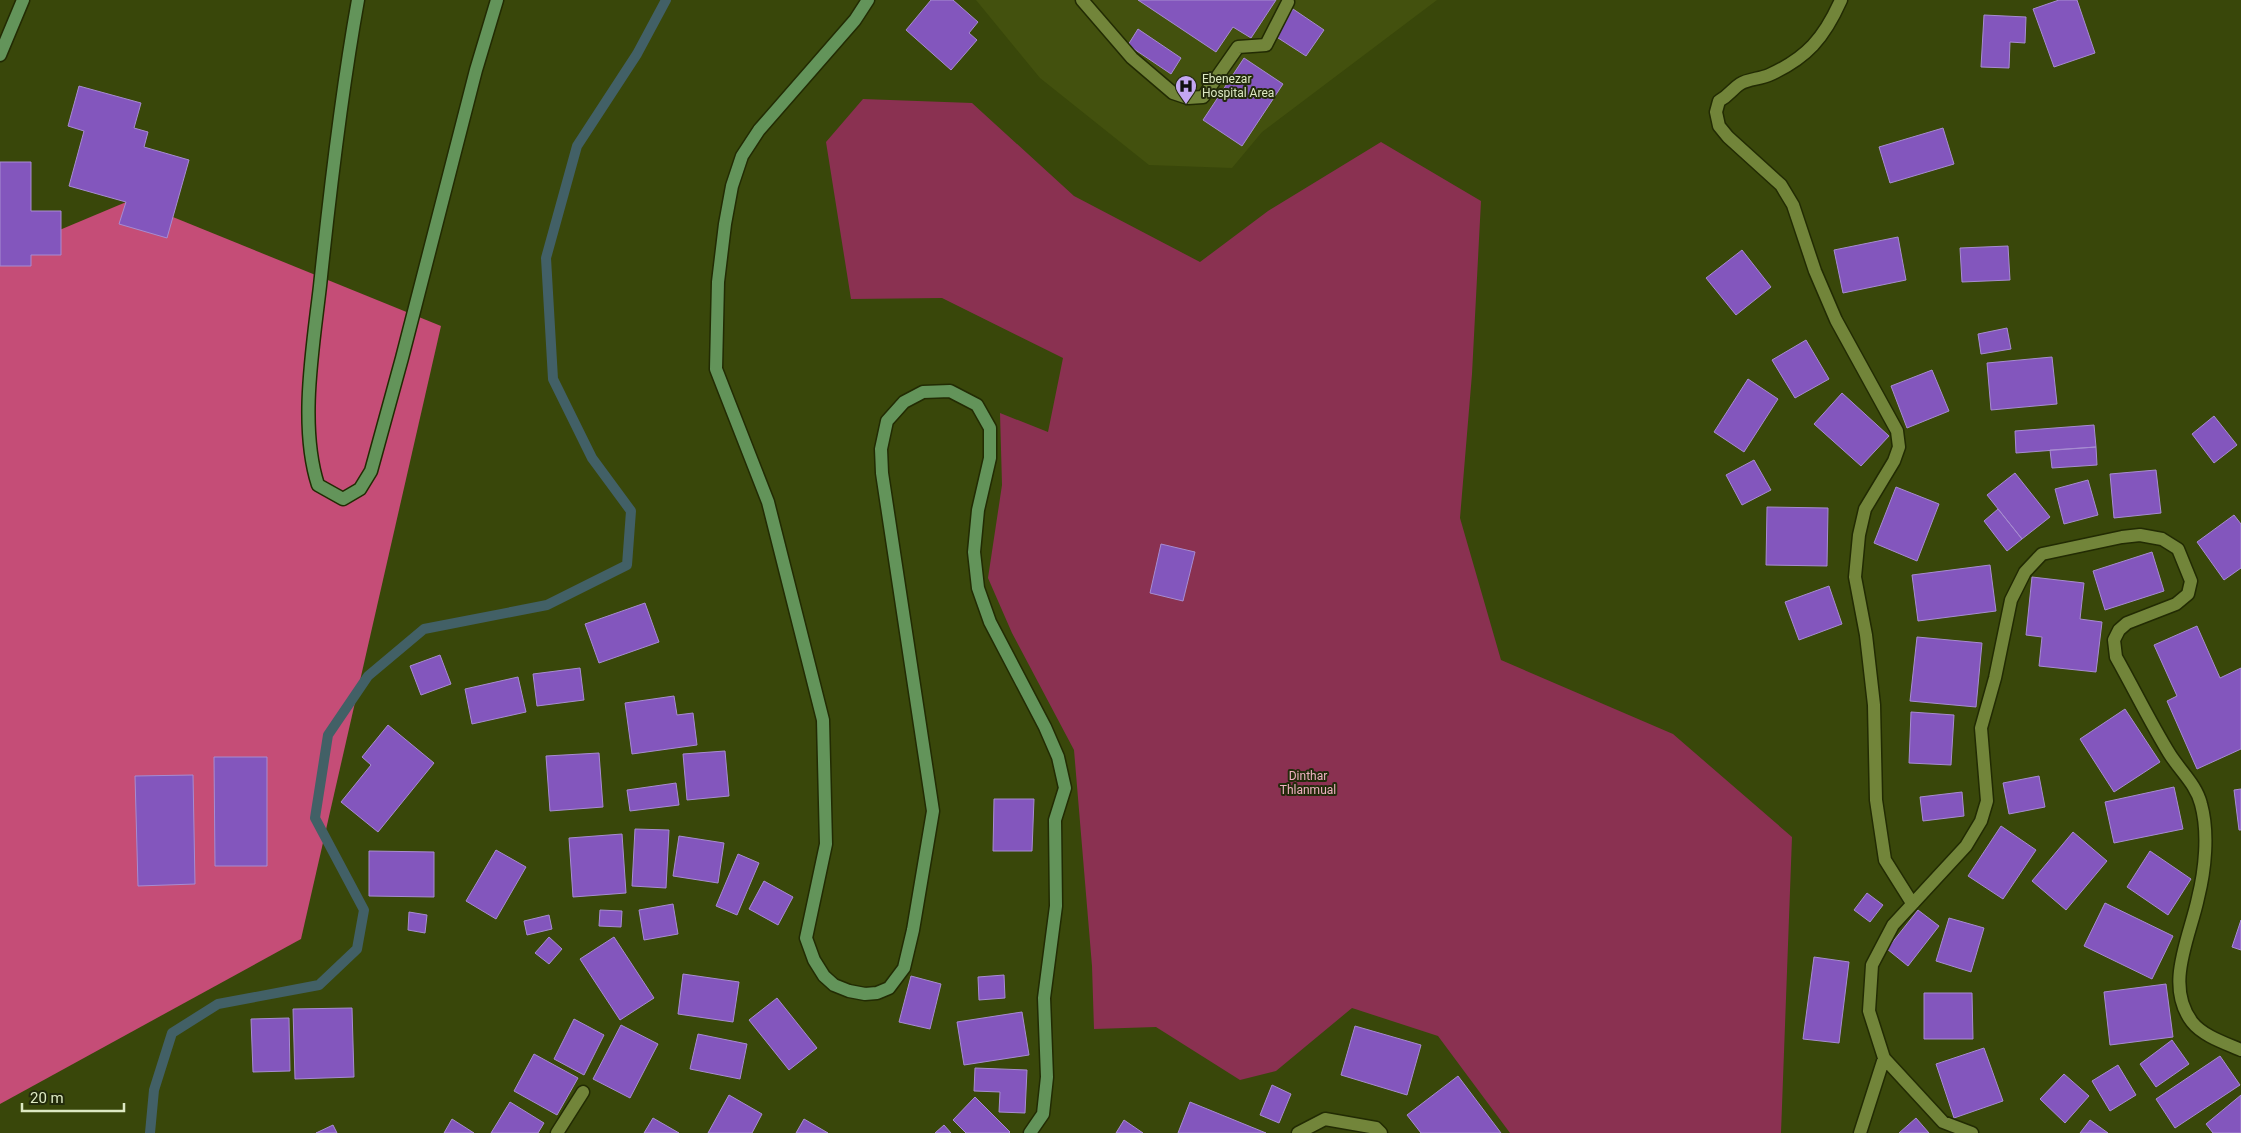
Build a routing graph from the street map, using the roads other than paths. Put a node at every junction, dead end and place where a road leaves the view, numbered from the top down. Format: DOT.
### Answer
graph roads {
  1 [pos="23,0"];
  2 [pos="358,0"];
  3 [pos="497,0"];
  4 [pos="868,0"];
  5 [pos="1082,0"];
  6 [pos="1841,0"];
  7 [pos="1288,2"];
  8 [pos="0,56"];
  9 [pos="1912,903"];
  10 [pos="2241,1050"];
  11 [pos="1884,1058"];
  12 [pos="583,1092"];
  13 [pos="557,1133"];
  14 [pos="1030,1133"];
  15 [pos="1298,1133"];
  16 [pos="1381,1133"];
  17 [pos="1860,1133"];
  18 [pos="1972,1133"];
  1 -- 8 [label="street"];
  2 -- 3 [label="street"];
  4 -- 14 [label="street"];
  5 -- 7 [label="street"];
  6 -- 9 [label="street"];
  9 -- 10 [label="street"];
  9 -- 11 [label="street"];
  11 -- 17 [label="street"];
  11 -- 18 [label="street"];
  12 -- 13 [label="street"];
  15 -- 16 [label="street"];
}
